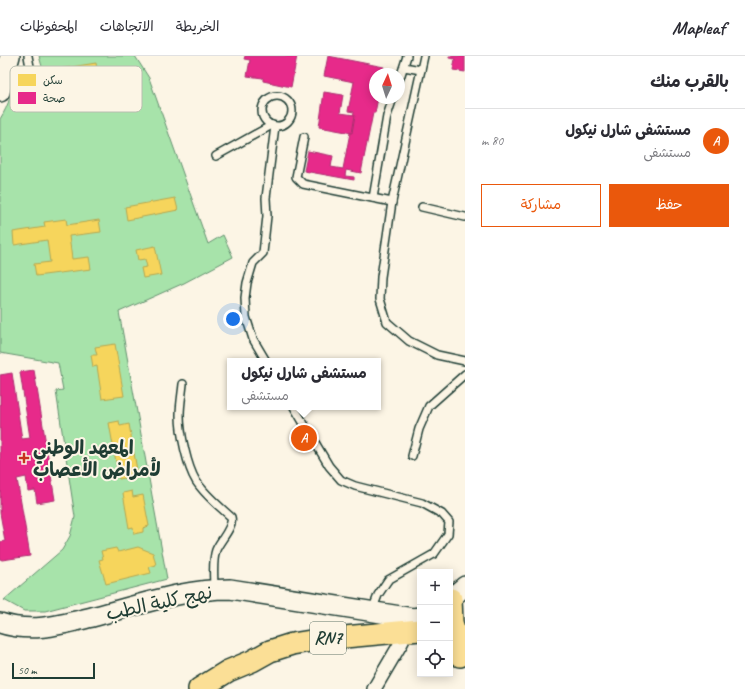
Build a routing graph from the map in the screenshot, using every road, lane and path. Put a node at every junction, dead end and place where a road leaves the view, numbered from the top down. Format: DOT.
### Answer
graph roads {
  1 [pos="10,56"];
  2 [pos="28,56"];
  3 [pos="407,56"];
  4 [pos="424,56"];
  5 [pos="30,66"];
  6 [pos="404,66"];
  7 [pos="420,70"];
  8 [pos="0,92"];
  9 [pos="391,104"];
  10 [pos="274,125"];
  11 [pos="304,137"];
  12 [pos="216,156"];
  13 [pos="373,198"];
  14 [pos="392,202"];
  15 [pos="422,207"];
  16 [pos="465,217"];
  17 [pos="264,358"];
  18 [pos="465,361"];
  19 [pos="465,374"];
  20 [pos="183,384"];
  21 [pos="296,410"];
  22 [pos="412,456"];
  23 [pos="214,589"];
  24 [pos="455,595"];
  25 [pos="372,611"];
  26 [pos="0,623"];
  27 [pos="414,631"];
  28 [pos="458,659"];
  29 [pos="199,689"];
  30 [pos="374,689"];
  1 -- 8 [label="street"];
  2 -- 5 [label="lane"];
  3 -- 6 [label="lane"];
  4 -- 7 [label="lane"];
  6 -- 7 [label="lane"];
  7 -- 14 [label="lane"];
  9 -- 13 [label="lane"];
  10 -- 10 [label="lane"];
  10 -- 12 [label="lane"];
  10 -- 17 [label="lane"];
  11 -- 13 [label="lane"];
  13 -- 14 [label="lane"];
  14 -- 18 [label="lane"];
  15 -- 16 [label="lane"];
  19 -- 22 [label="lane"];
  20 -- 23 [label="lane"];
  21 -- 25 [label="lane"];
  23 -- 25 [label="street, نهج كلية الطب"];
  23 -- 26 [label="street, نهج كلية الطب"];
  24 -- 28 [label="main road"];
  25 -- 27 [label="street, نهج كلية الطب"];
  27 -- 29 [label="main road, RN7"];
  27 -- 30 [label="street"];
}
